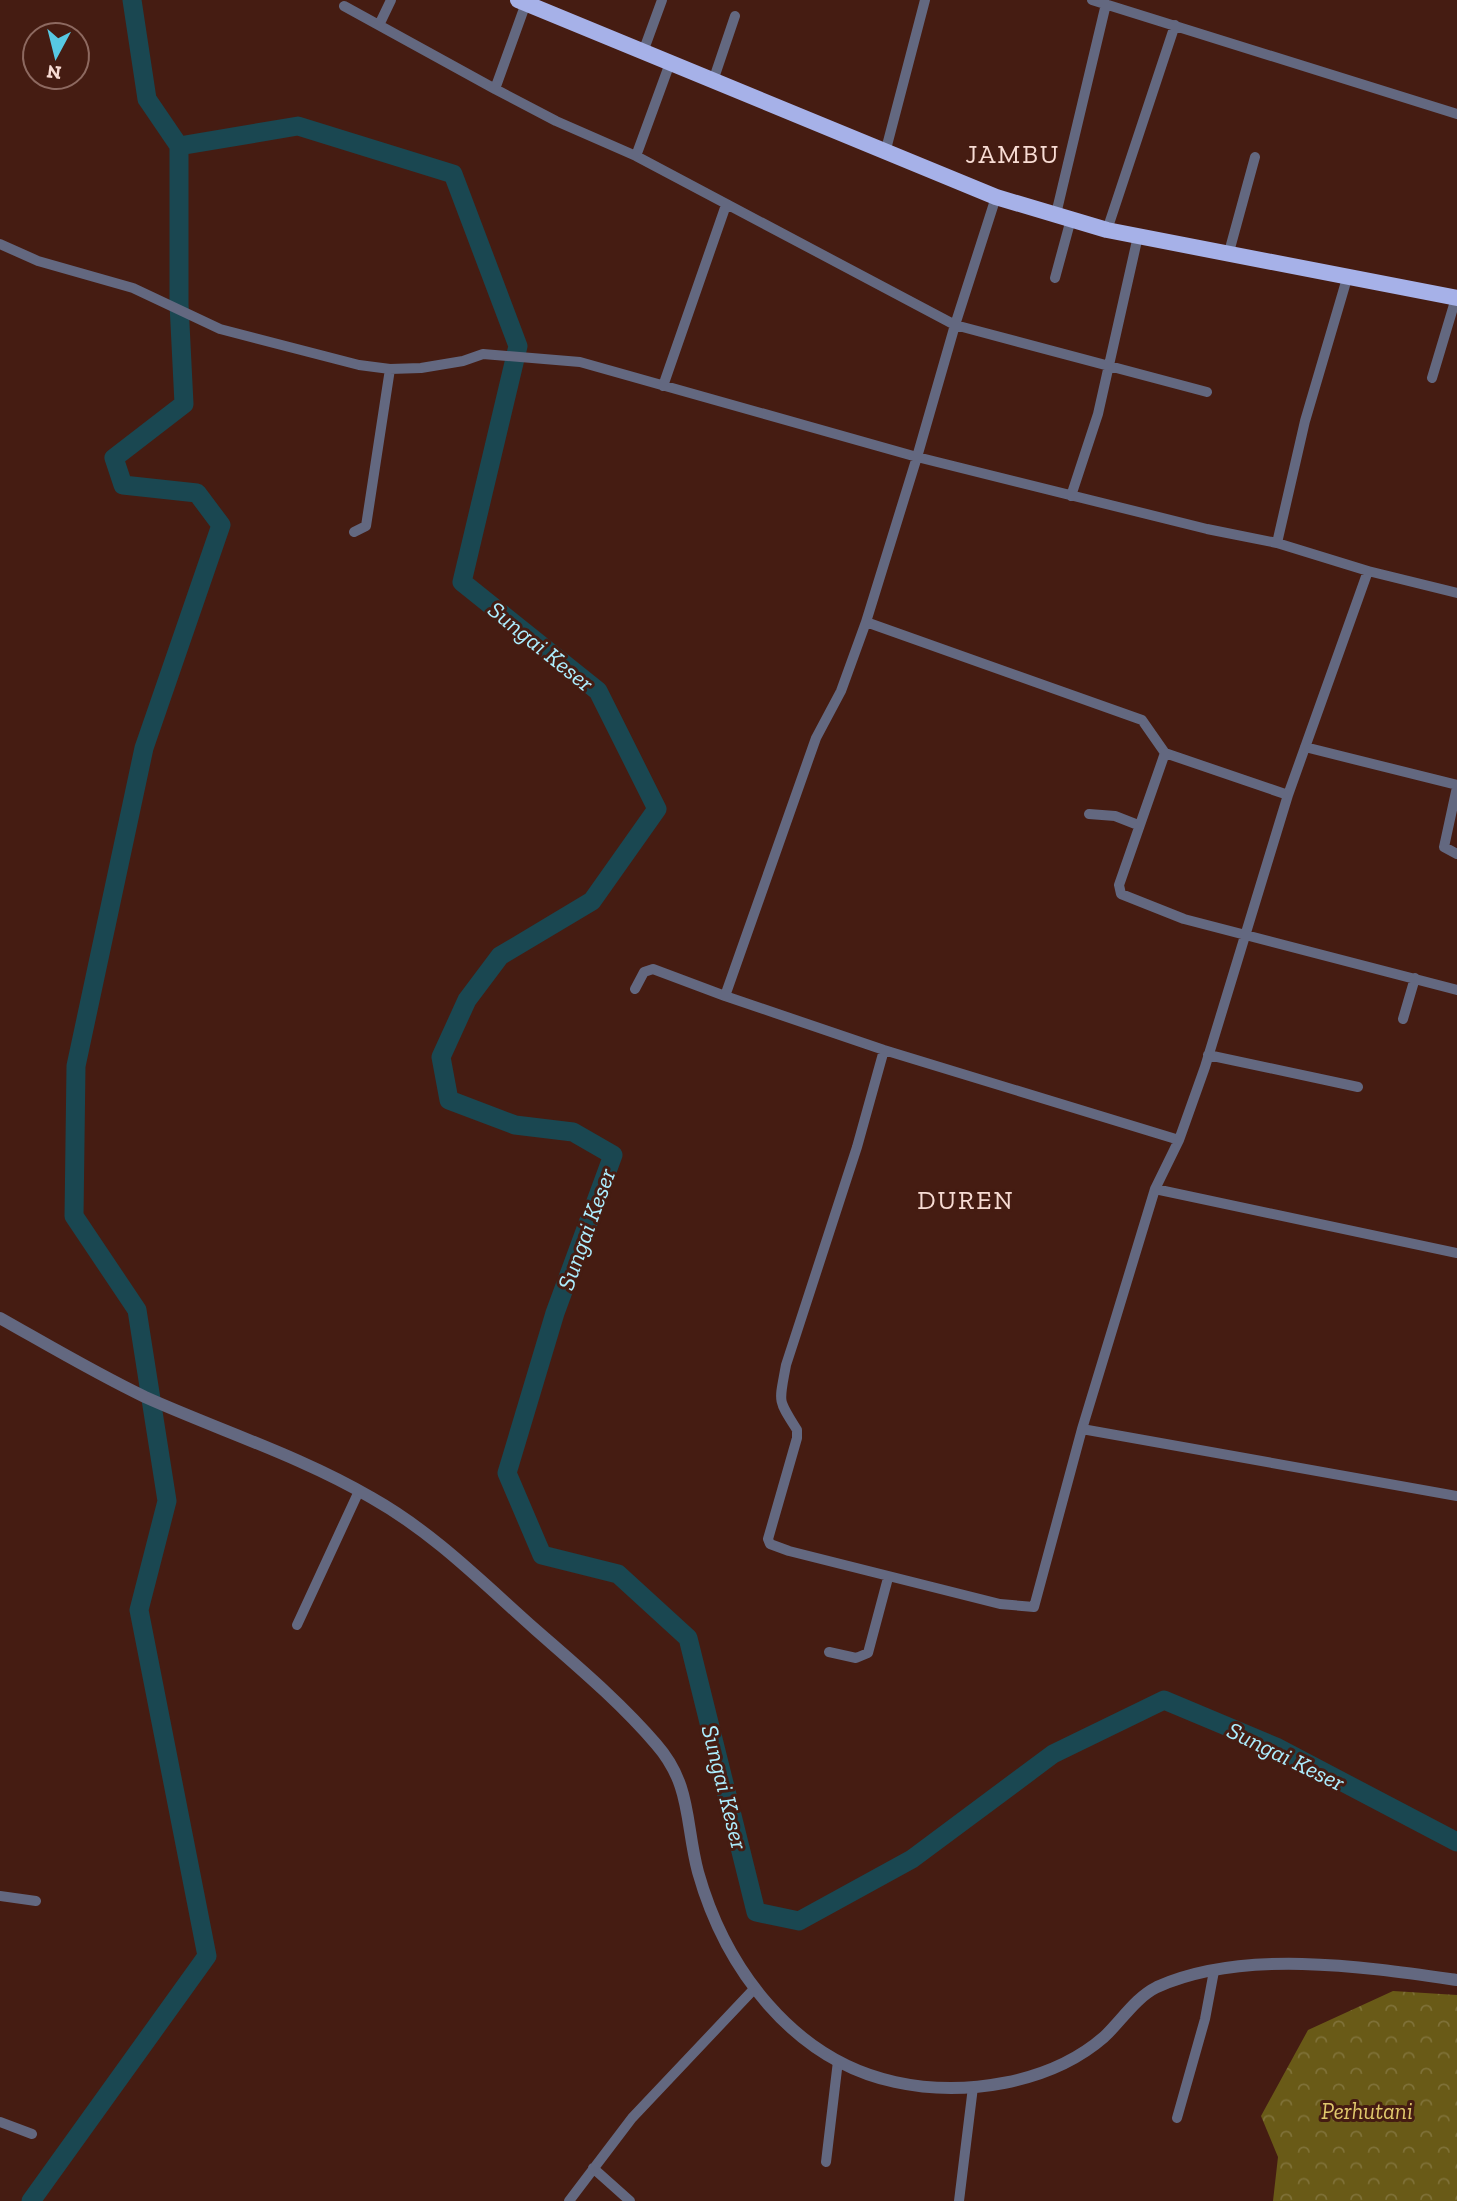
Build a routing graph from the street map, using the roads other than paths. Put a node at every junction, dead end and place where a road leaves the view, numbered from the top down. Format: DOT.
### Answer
graph roads {
  1 [pos="391,0"];
  2 [pos="662,0"];
  3 [pos="925,0"];
  4 [pos="1092,0"];
  5 [pos="522,2"];
  6 [pos="1106,5"];
  7 [pos="344,6"];
  8 [pos="735,16"];
  9 [pos="380,23"];
  10 [pos="1175,25"];
  11 [pos="643,52"];
  12 [pos="670,63"];
  13 [pos="713,80"];
  14 [pos="495,89"];
  15 [pos="1457,114"];
  16 [pos="884,153"];
  17 [pos="636,156"];
  18 [pos="1255,157"];
  19 [pos="996,197"];
  20 [pos="726,205"];
  21 [pos="1063,217"];
  22 [pos="1107,230"];
  23 [pos="1138,236"];
  24 [pos="0,244"];
  25 [pos="1230,252"];
  26 [pos="1348,275"];
  27 [pos="1055,278"];
  28 [pos="1457,298"];
  29 [pos="955,325"];
  30 [pos="1108,366"];
  31 [pos="390,369"];
  32 [pos="1432,378"];
  33 [pos="663,386"];
  34 [pos="1207,392"];
  35 [pos="917,457"];
  36 [pos="1071,496"];
  37 [pos="354,532"];
  38 [pos="1277,543"];
  39 [pos="1368,571"];
  40 [pos="1457,593"];
  41 [pos="866,622"];
  42 [pos="1305,747"];
  43 [pos="1165,752"];
  44 [pos="1457,786"];
  45 [pos="1289,795"];
  46 [pos="1089,814"];
  47 [pos="1138,825"];
  48 [pos="1457,854"];
  49 [pos="1244,935"];
  50 [pos="1415,978"];
  51 [pos="635,989"];
  52 [pos="1457,990"];
  53 [pos="725,996"];
  54 [pos="1403,1019"];
  55 [pos="884,1050"];
  56 [pos="1208,1055"];
  57 [pos="1358,1087"];
  58 [pos="1178,1140"];
  59 [pos="1155,1189"];
  60 [pos="1457,1253"];
  61 [pos="0,1318"];
  62 [pos="1082,1429"];
  63 [pos="359,1491"];
  64 [pos="1457,1496"];
  65 [pos="888,1578"];
  66 [pos="298,1625"];
  67 [pos="829,1653"];
  68 [pos="0,1896"];
  69 [pos="36,1901"];
  70 [pos="1214,1971"];
  71 [pos="1457,1980"];
  72 [pos="754,1989"];
  73 [pos="838,2061"];
  74 [pos="973,2087"];
  75 [pos="1177,2118"];
  76 [pos="0,2122"];
  77 [pos="32,2134"];
  78 [pos="826,2162"];
  79 [pos="593,2168"];
  80 [pos="569,2201"];
  81 [pos="630,2201"];
  82 [pos="958,2201"];
  1 -- 9 [label="street"];
  2 -- 11 [label="street"];
  3 -- 16 [label="street"];
  4 -- 6 [label="street"];
  5 -- 11 [label="highway"];
  5 -- 14 [label="street"];
  6 -- 10 [label="street"];
  6 -- 21 [label="street"];
  7 -- 9 [label="street"];
  8 -- 13 [label="street"];
  9 -- 14 [label="street"];
  10 -- 15 [label="street"];
  10 -- 22 [label="street"];
  11 -- 12 [label="highway"];
  12 -- 13 [label="highway"];
  12 -- 17 [label="street"];
  13 -- 16 [label="highway"];
  14 -- 17 [label="street"];
  16 -- 19 [label="highway"];
  17 -- 20 [label="street"];
  18 -- 25 [label="street"];
  19 -- 21 [label="highway"];
  19 -- 29 [label="street"];
  20 -- 29 [label="street"];
  20 -- 33 [label="street"];
  21 -- 22 [label="highway"];
  21 -- 27 [label="street"];
  22 -- 23 [label="highway"];
  23 -- 25 [label="highway"];
  23 -- 30 [label="street"];
  24 -- 31 [label="street"];
  25 -- 26 [label="highway"];
  26 -- 28 [label="highway"];
  26 -- 38 [label="street"];
  28 -- 32 [label="street"];
  29 -- 30 [label="street"];
  29 -- 35 [label="street"];
  30 -- 34 [label="street"];
  30 -- 36 [label="street"];
  31 -- 33 [label="street"];
  31 -- 37 [label="street"];
  33 -- 35 [label="street"];
  35 -- 36 [label="street"];
  35 -- 41 [label="street"];
  36 -- 38 [label="street"];
  38 -- 39 [label="street"];
  39 -- 40 [label="street"];
  39 -- 42 [label="street"];
  41 -- 43 [label="street"];
  41 -- 53 [label="street"];
  42 -- 44 [label="street"];
  42 -- 45 [label="street"];
  43 -- 45 [label="street"];
  43 -- 47 [label="street"];
  44 -- 48 [label="street"];
  45 -- 49 [label="street"];
  46 -- 47 [label="street"];
  47 -- 49 [label="street"];
  49 -- 50 [label="street"];
  49 -- 56 [label="street"];
  50 -- 52 [label="street"];
  50 -- 54 [label="street"];
  51 -- 53 [label="street"];
  53 -- 55 [label="street"];
  55 -- 58 [label="street"];
  55 -- 65 [label="street"];
  56 -- 57 [label="street"];
  56 -- 58 [label="street"];
  58 -- 59 [label="street"];
  59 -- 60 [label="street"];
  59 -- 62 [label="street"];
  61 -- 63 [label="street"];
  62 -- 64 [label="street"];
  62 -- 65 [label="street"];
  63 -- 66 [label="street"];
  63 -- 72 [label="street"];
  65 -- 67 [label="street"];
  68 -- 69 [label="street"];
  70 -- 71 [label="street"];
  70 -- 74 [label="street"];
  70 -- 75 [label="street"];
  72 -- 73 [label="street"];
  72 -- 79 [label="street"];
  73 -- 74 [label="street"];
  73 -- 78 [label="street"];
  74 -- 82 [label="street"];
  76 -- 77 [label="street"];
  79 -- 80 [label="street"];
  79 -- 81 [label="street"];
}
